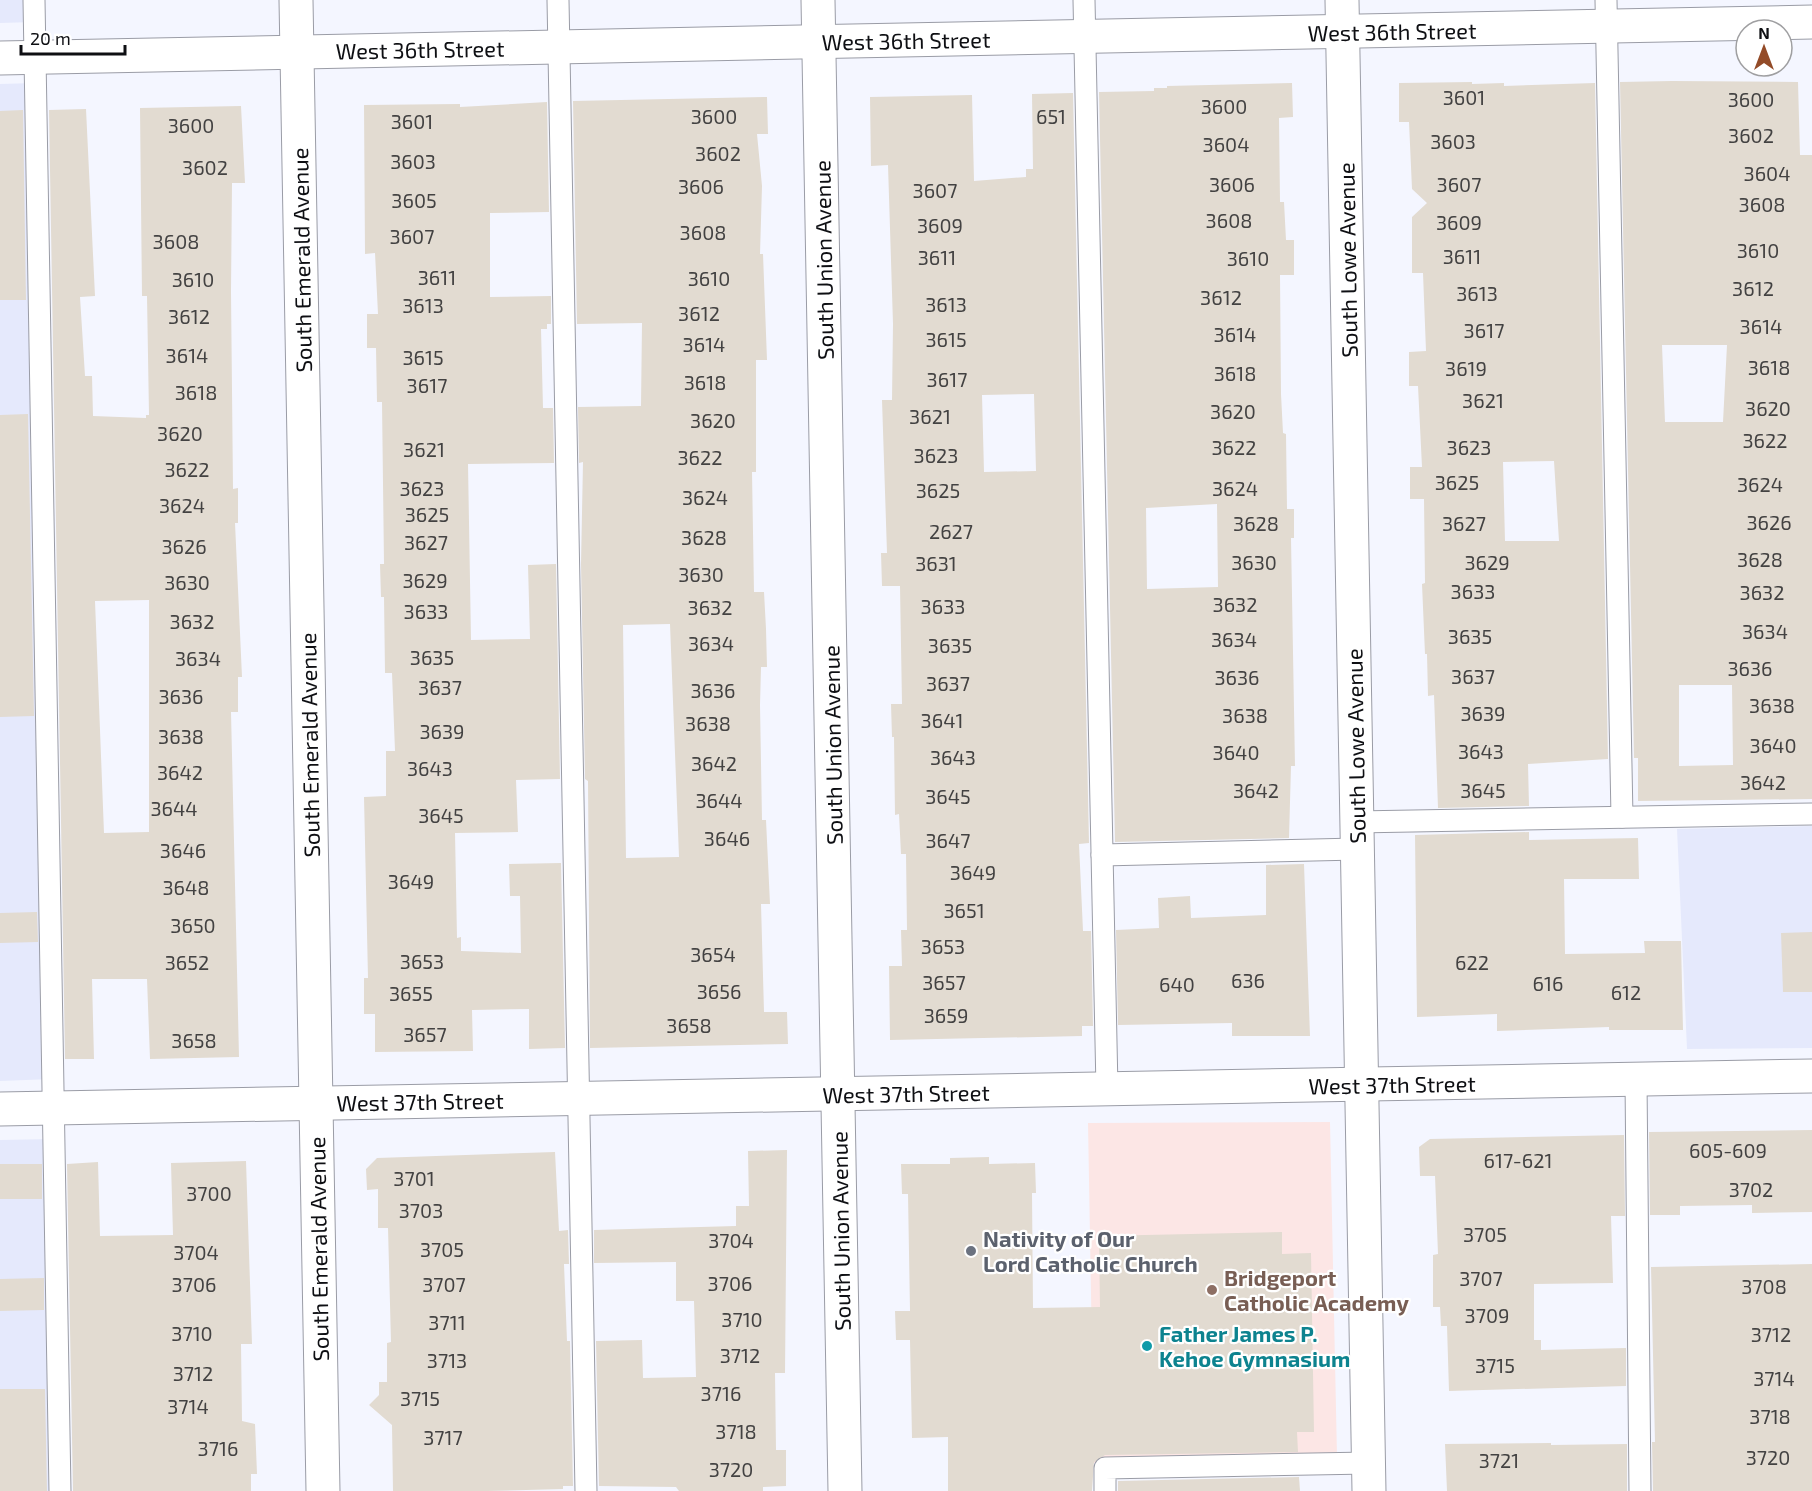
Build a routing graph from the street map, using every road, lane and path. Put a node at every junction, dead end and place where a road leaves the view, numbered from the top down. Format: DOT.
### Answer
graph roads {
  1 [pos="34,0"];
  2 [pos="296,0"];
  3 [pos="558,0"];
  4 [pos="818,0"];
  5 [pos="1084,0"];
  6 [pos="1606,13"];
  7 [pos="1342,16"];
  8 [pos="1812,22"];
  9 [pos="1084,37"];
  10 [pos="819,42"];
  11 [pos="559,47"];
  12 [pos="297,52"];
  13 [pos="0,57"];
  14 [pos="35,57"];
  15 [pos="1812,814"];
  16 [pos="1622,817"];
  17 [pos="1357,836"];
  18 [pos="1102,855"];
  19 [pos="1812,1076"];
  20 [pos="1636,1080"];
  21 [pos="1361,1085"];
  22 [pos="1107,1089"];
  23 [pos="838,1094"];
  24 [pos="579,1098"];
  25 [pos="316,1103"];
  26 [pos="53,1108"];
  27 [pos="0,1109"];
  28 [pos="1369,1477"];
  29 [pos="60,1491"];
  30 [pos="322,1491"];
  31 [pos="586,1491"];
  32 [pos="845,1491"];
  33 [pos="1105,1491"];
  34 [pos="1640,1491"];
  1 -- 14 [label="lane"];
  2 -- 12 [label="street, South Emerald Avenue"];
  3 -- 11 [label="lane"];
  4 -- 10 [label="street, South Union Avenue"];
  5 -- 9 [label="lane"];
  6 -- 7 [label="street, West 36th Street"];
  6 -- 8 [label="street, West 36th Street"];
  6 -- 16 [label="lane"];
  7 -- 9 [label="street, West 36th Street"];
  7 -- 17 [label="street, South Lowe Avenue"];
  9 -- 10 [label="street, West 36th Street"];
  9 -- 18 [label="lane"];
  10 -- 11 [label="street, West 36th Street"];
  10 -- 23 [label="street, South Union Avenue"];
  11 -- 12 [label="street, West 36th Street"];
  11 -- 24 [label="lane"];
  12 -- 14 [label="street, West 36th Street"];
  12 -- 25 [label="street, South Emerald Avenue"];
  13 -- 14 [label="street, West 36th Street"];
  14 -- 26 [label="lane"];
  15 -- 16 [label="lane"];
  16 -- 17 [label="lane"];
  17 -- 18 [label="lane"];
  17 -- 21 [label="street, South Lowe Avenue"];
  18 -- 22 [label="lane"];
  19 -- 20 [label="street, West 37th Street"];
  20 -- 21 [label="street, West 37th Street"];
  20 -- 34 [label="lane"];
  21 -- 22 [label="street, West 37th Street"];
  21 -- 28 [label="street, South Lowe Avenue"];
  22 -- 23 [label="street, West 37th Street"];
  23 -- 24 [label="street, West 37th Street"];
  23 -- 32 [label="street, South Union Avenue"];
  24 -- 25 [label="street, West 37th Street"];
  24 -- 31 [label="lane"];
  25 -- 26 [label="street, West 37th Street"];
  25 -- 30 [label="street, South Emerald Avenue"];
  26 -- 27 [label="street, West 37th Street"];
  26 -- 29 [label="lane"];
  28 -- 33 [label="lane"];
}
